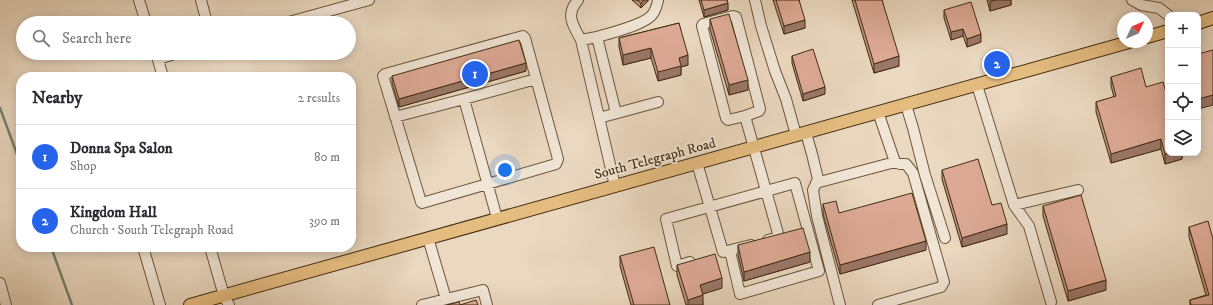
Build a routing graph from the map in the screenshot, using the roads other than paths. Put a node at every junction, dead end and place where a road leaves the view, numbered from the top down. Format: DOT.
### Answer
graph roads {
  1 [pos="139,0"];
  2 [pos="201,0"];
  3 [pos="369,0"];
  4 [pos="578,0"];
  5 [pos="658,0"];
  6 [pos="755,0"];
  7 [pos="1132,0"];
  8 [pos="1158,4"];
  9 [pos="1165,12"];
  10 [pos="144,16"];
  11 [pos="205,16"];
  12 [pos="311,16"];
  13 [pos="1213,18"];
  14 [pos="1201,21"];
  15 [pos="1165,32"];
  16 [pos="1153,35"];
  17 [pos="597,37"];
  18 [pos="581,40"];
  19 [pos="1117,45"];
  20 [pos="158,60"];
  21 [pos="162,72"];
  22 [pos="536,79"];
  23 [pos="977,85"];
  24 [pos="464,99"];
  25 [pos="658,102"];
  26 [pos="906,105"];
  27 [pos="878,112"];
  28 [pos="616,113"];
  29 [pos="745,116"];
  30 [pos="396,117"];
  31 [pos="599,118"];
  32 [pos="801,134"];
  33 [pos="754,147"];
  34 [pos="895,162"];
  35 [pos="697,163"];
  36 [pos="487,183"];
  37 [pos="816,183"];
  38 [pos="614,186"];
  39 [pos="766,190"];
  40 [pos="1078,190"];
  41 [pos="1014,205"];
  42 [pos="710,207"];
  43 [pos="497,218"];
  44 [pos="428,238"];
  45 [pos="945,238"];
  46 [pos="144,252"];
  47 [pos="211,252"];
  48 [pos="723,253"];
  49 [pos="697,260"];
  50 [pos="0,283"];
  51 [pos="446,299"];
  52 [pos="225,302"];
  53 [pos="1051,302"];
  54 [pos="6,305"];
  55 [pos="160,305"];
  56 [pos="190,305"];
  57 [pos="422,305"];
  58 [pos="487,305"];
  59 [pos="840,305"];
  60 [pos="878,305"];
  1 -- 10 [label="street"];
  2 -- 11 [label="street"];
  3 -- 12 [label="street"];
  4 -- 18 [label="street"];
  5 -- 17 [label="street"];
  6 -- 32 [label="street"];
  7 -- 8 [label="street"];
  8 -- 9 [label="street"];
  13 -- 14 [label="main road"];
  15 -- 16 [label="main road"];
  17 -- 18 [label="street"];
  17 -- 28 [label="street"];
  18 -- 31 [label="street"];
  19 -- 23 [label="main road, South Telegraph Road"];
  20 -- 21 [label="street"];
  22 -- 24 [label="street"];
  22 -- 30 [label="street"];
  22 -- 36 [label="street"];
  23 -- 26 [label="main road, South Telegraph Road"];
  23 -- 41 [label="street"];
  24 -- 30 [label="street"];
  24 -- 36 [label="street"];
  25 -- 28 [label="street"];
  26 -- 27 [label="main road, South Telegraph Road"];
  26 -- 45 [label="street"];
  27 -- 32 [label="main road, South Telegraph Road"];
  27 -- 34 [label="street"];
  28 -- 31 [label="street"];
  29 -- 29 [label="street"];
  29 -- 33 [label="street"];
  30 -- 36 [label="street"];
  31 -- 38 [label="street"];
  32 -- 33 [label="main road, South Telegraph Road"];
  32 -- 37 [label="street"];
  33 -- 35 [label="main road, South Telegraph Road"];
  33 -- 39 [label="street"];
  34 -- 37 [label="street"];
  34 -- 60 [label="street"];
  35 -- 38 [label="main road, South Telegraph Road"];
  35 -- 42 [label="street"];
  36 -- 43 [label="street"];
  37 -- 59 [label="street"];
  38 -- 43 [label="main road, South Telegraph Road"];
  39 -- 42 [label="street"];
  39 -- 48 [label="street"];
  39 -- 48 [label="street"];
  40 -- 41 [label="street"];
  41 -- 53 [label="street"];
  42 -- 48 [label="street"];
  42 -- 49 [label="street"];
  43 -- 44 [label="main road, South Telegraph Road"];
  44 -- 51 [label="street"];
  44 -- 52 [label="main road, South Telegraph Road"];
  46 -- 55 [label="street"];
  47 -- 52 [label="street"];
  50 -- 54 [label="street"];
  51 -- 57 [label="street"];
  51 -- 58 [label="street"];
  52 -- 56 [label="main road, South Telegraph Road"];
}
